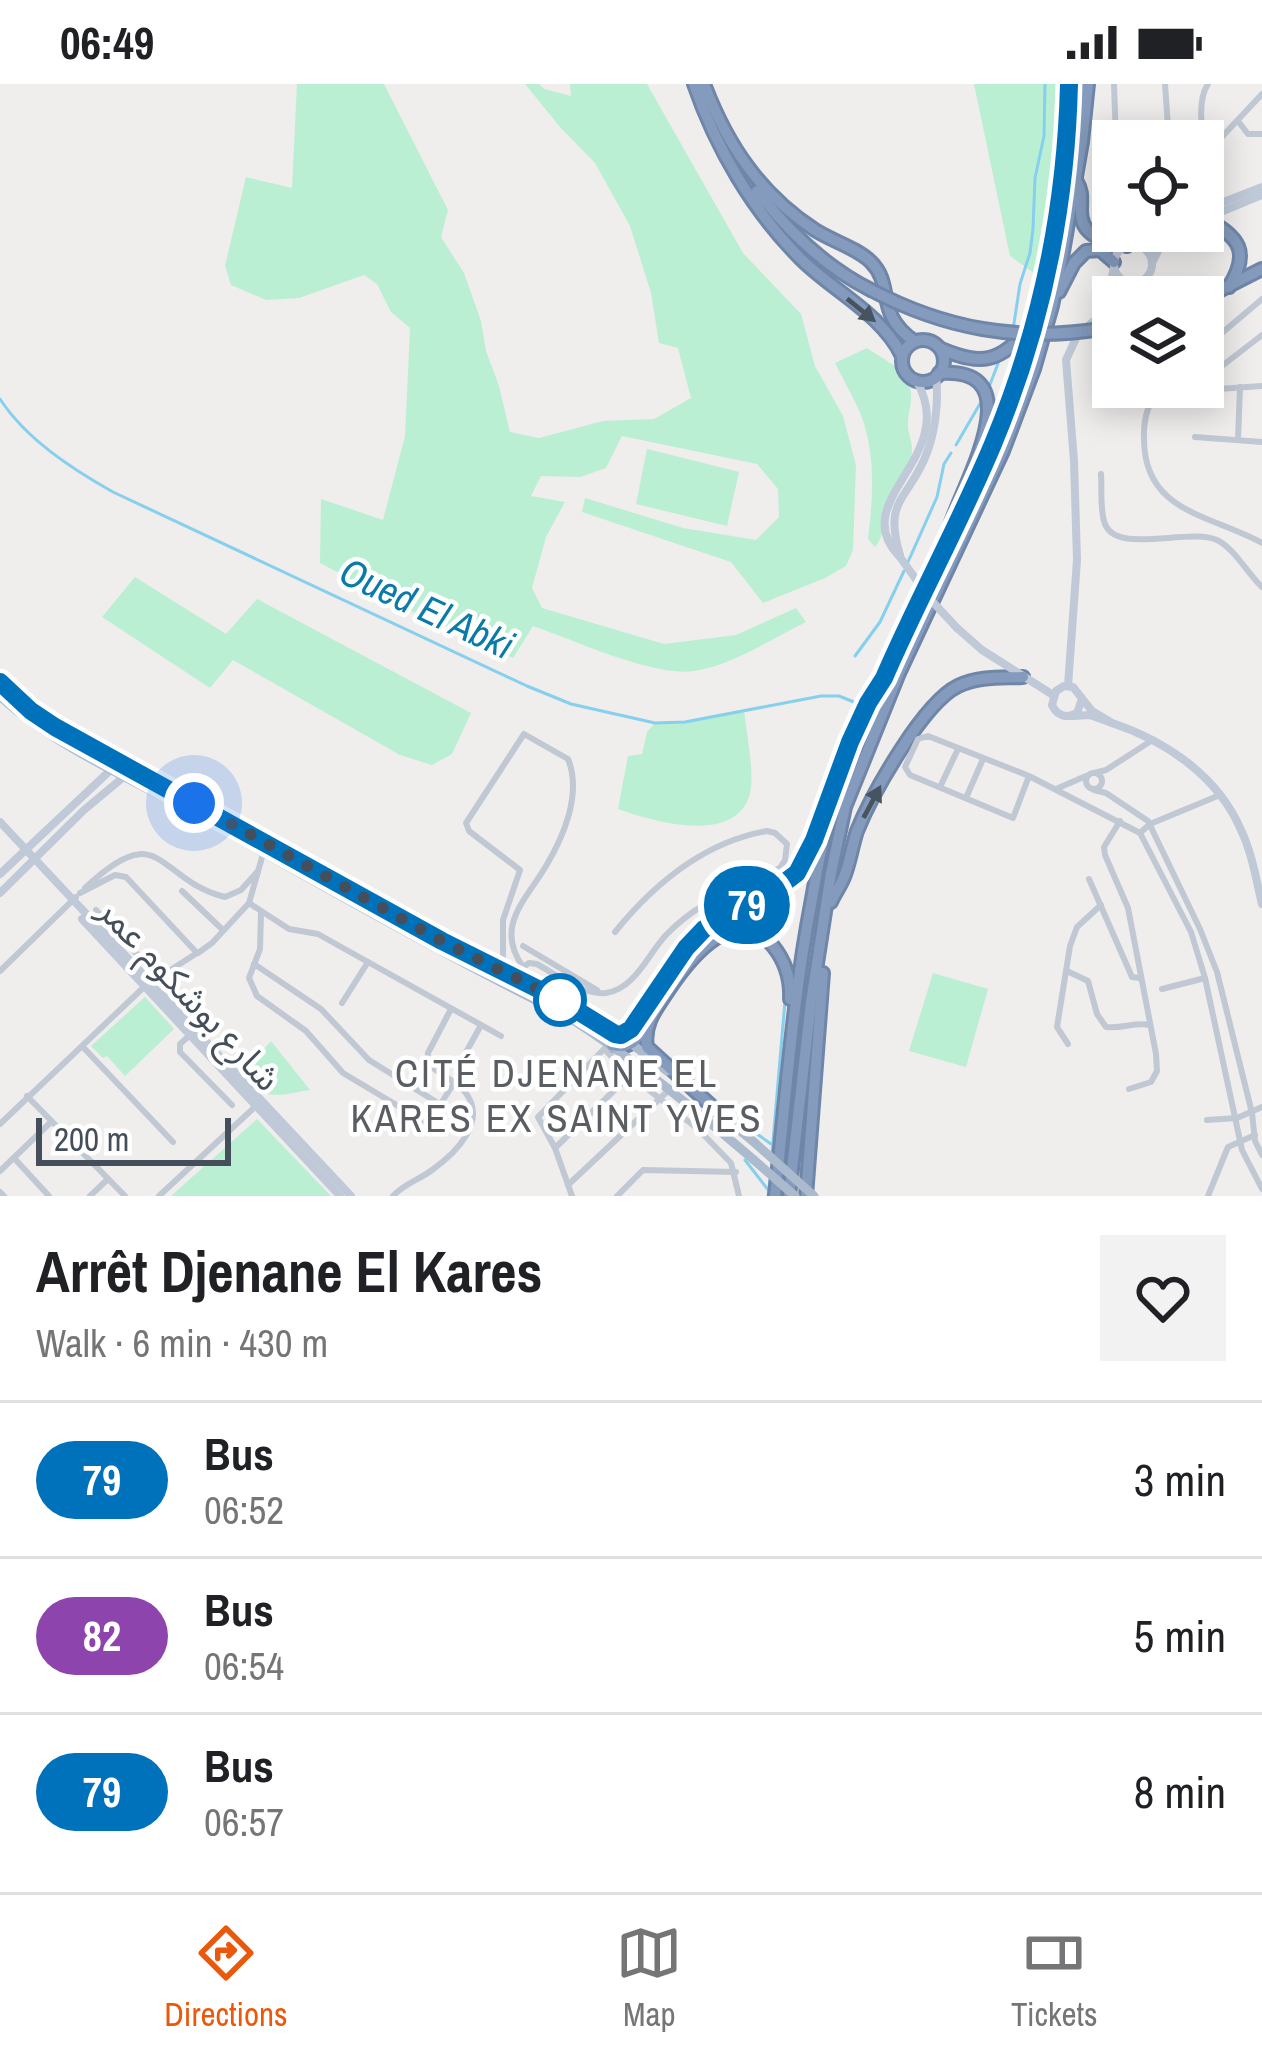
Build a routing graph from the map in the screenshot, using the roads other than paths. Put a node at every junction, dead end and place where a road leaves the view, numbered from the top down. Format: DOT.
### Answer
graph roads {
  1 [pos="694,84"];
  2 [pos="704,84"];
  3 [pos="1069,84"];
  4 [pos="1088,84"];
  5 [pos="1114,84"];
  6 [pos="1165,84"];
  7 [pos="1208,84"];
  8 [pos="1262,94"];
  9 [pos="1115,120"];
  10 [pos="1168,120"];
  11 [pos="1203,120"];
  12 [pos="1238,121"];
  13 [pos="1262,134"];
  14 [pos="1224,136"];
  15 [pos="741,169"];
  16 [pos="1076,180"];
  17 [pos="1262,191"];
  18 [pos="1224,207"];
  19 [pos="1224,230"];
  20 [pos="1092,235"];
  21 [pos="1092,249"];
  22 [pos="1108,252"];
  23 [pos="1120,252"];
  24 [pos="1145,252"];
  25 [pos="1158,252"];
  26 [pos="1151,264"];
  27 [pos="1113,269"];
  28 [pos="1262,269"];
  29 [pos="1111,276"];
  30 [pos="1118,276"];
  31 [pos="1147,276"];
  32 [pos="1229,287"];
  33 [pos="1224,289"];
  34 [pos="1262,299"];
  35 [pos="1052,306"];
  36 [pos="1032,326"];
  37 [pos="1092,328"];
  38 [pos="1092,331"];
  39 [pos="1224,331"];
  40 [pos="1262,335"];
  41 [pos="914,341"];
  42 [pos="940,349"];
  43 [pos="902,356"];
  44 [pos="1224,365"];
  45 [pos="938,375"];
  46 [pos="916,380"];
  47 [pos="1240,386"];
  48 [pos="1262,386"];
  49 [pos="1224,388"];
  50 [pos="1149,408"];
  51 [pos="1195,437"];
  52 [pos="1238,440"];
  53 [pos="1262,442"];
  54 [pos="1101,474"];
  55 [pos="1262,543"];
  56 [pos="945,549"];
  57 [pos="900,556"];
  58 [pos="1262,587"];
  59 [pos="1023,677"];
  60 [pos="884,678"];
  61 [pos="0,682"];
  62 [pos="1068,686"];
  63 [pos="1053,694"];
  64 [pos="0,696"];
  65 [pos="1082,699"];
  66 [pos="1072,716"];
  67 [pos="1112,722"];
  68 [pos="1155,739"];
  69 [pos="958,749"];
  70 [pos="983,759"];
  71 [pos="115,765"];
  72 [pos="1106,770"];
  73 [pos="129,773"];
  74 [pos="1091,774"];
  75 [pos="1029,776"];
  76 [pos="1097,786"];
  77 [pos="940,788"];
  78 [pos="1056,789"];
  79 [pos="1220,795"];
  80 [pos="966,798"];
  81 [pos="1083,805"];
  82 [pos="1120,821"];
  83 [pos="0,824"];
  84 [pos="1150,824"];
  85 [pos="1140,833"];
  86 [pos="24,851"];
  87 [pos="262,854"];
  88 [pos="33,861"];
  89 [pos="258,871"];
  90 [pos="0,874"];
  91 [pos="1089,879"];
  92 [pos="1178,882"];
  93 [pos="1168,886"];
  94 [pos="182,891"];
  95 [pos="0,893"];
  96 [pos="74,899"];
  97 [pos="249,903"];
  98 [pos="1262,904"];
  99 [pos="1100,905"];
  100 [pos="827,909"];
  101 [pos="96,910"];
  102 [pos="261,913"];
  103 [pos="679,923"];
  104 [pos="223,931"];
  105 [pos="615,932"];
  106 [pos="687,939"];
  107 [pos="523,946"];
  108 [pos="197,953"];
  109 [pos="368,962"];
  110 [pos="254,964"];
  111 [pos="523,967"];
  112 [pos="0,971"];
  113 [pos="1067,971"];
  114 [pos="503,972"];
  115 [pos="1217,972"];
  116 [pos="1140,978"];
  117 [pos="1205,978"];
  118 [pos="518,980"];
  119 [pos="151,982"];
  120 [pos="1162,989"];
  121 [pos="602,993"];
  122 [pos="342,1003"];
  123 [pos="451,1010"];
  124 [pos="647,1024"];
  125 [pos="481,1025"];
  126 [pos="1150,1025"];
  127 [pos="190,1035"];
  128 [pos="502,1036"];
  129 [pos="621,1043"];
  130 [pos="1068,1044"];
  131 [pos="82,1046"];
  132 [pos="459,1065"];
  133 [pos="630,1075"];
  134 [pos="454,1083"];
  135 [pos="1129,1088"];
  136 [pos="671,1089"];
  137 [pos="28,1096"];
  138 [pos="659,1100"];
  139 [pos="259,1103"];
  140 [pos="232,1105"];
  141 [pos="441,1105"];
  142 [pos="1262,1107"];
  143 [pos="717,1111"];
  144 [pos="1252,1113"];
  145 [pos="1237,1118"];
  146 [pos="1207,1120"];
  147 [pos="52,1122"];
  148 [pos="0,1124"];
  149 [pos="1255,1135"];
  150 [pos="782,1136"];
  151 [pos="1240,1141"];
  152 [pos="173,1142"];
  153 [pos="555,1148"];
  154 [pos="1262,1155"];
  155 [pos="14,1158"];
  156 [pos="0,1171"];
  157 [pos="736,1172"];
  158 [pos="108,1179"];
  159 [pos="568,1185"];
  160 [pos="1262,1189"];
  161 [pos="49,1196"];
  162 [pos="90,1196"];
  163 [pos="125,1196"];
  164 [pos="159,1196"];
  165 [pos="340,1196"];
  166 [pos="351,1196"];
  167 [pos="393,1196"];
  168 [pos="572,1196"];
  169 [pos="617,1196"];
  170 [pos="739,1196"];
  171 [pos="775,1196"];
  172 [pos="792,1196"];
  173 [pos="810,1196"];
  174 [pos="1208,1196"];
  1 -- 15 [label="highway"];
  2 -- 15 [label="highway"];
  3 -- 36 [label="highway"];
  4 -- 16 [label="highway"];
  5 -- 9 [label="street"];
  6 -- 10 [label="street"];
  7 -- 11 [label="street"];
  8 -- 12 [label="street"];
  12 -- 13 [label="street"];
  12 -- 14 [label="street"];
  15 -- 37 [label="highway, bridge"];
  15 -- 41 [label="highway"];
  15 -- 43 [label="highway, one-way"];
  16 -- 20 [label="highway"];
  16 -- 35 [label="highway"];
  17 -- 18 [label="street"];
  19 -- 32 [label="highway"];
  21 -- 35 [label="highway"];
  22 -- 27 [label="highway"];
  23 -- 27 [label="street"];
  24 -- 26 [label="street"];
  25 -- 26 [label="street"];
  26 -- 31 [label="street"];
  27 -- 29 [label="street"];
  27 -- 30 [label="street"];
  28 -- 32 [label="highway"];
  32 -- 33 [label="highway"];
  34 -- 39 [label="street"];
  35 -- 100 [label="highway"];
  36 -- 42 [label="highway"];
  36 -- 56 [label="highway"];
  38 -- 62 [label="street"];
  40 -- 44 [label="street"];
  41 -- 42 [label="highway"];
  41 -- 43 [label="highway"];
  42 -- 45 [label="highway"];
  43 -- 46 [label="highway"];
  45 -- 46 [label="highway"];
  45 -- 56 [label="highway"];
  45 -- 57 [label="street"];
  46 -- 57 [label="street"];
  47 -- 48 [label="street"];
  47 -- 49 [label="street"];
  47 -- 52 [label="street"];
  50 -- 55 [label="street"];
  51 -- 52 [label="street"];
  52 -- 53 [label="street"];
  54 -- 58 [label="street"];
  56 -- 60 [label="highway"];
  57 -- 59 [label="street, bridge"];
  59 -- 63 [label="street"];
  100 -- 59 [label="highway, one-way"];
  60 -- 106 [label="highway"];
  60 -- 150 [label="highway"];
  61 -- 71 [label="main road"];
  62 -- 63 [label="street"];
  62 -- 65 [label="street"];
  63 -- 66 [label="street"];
  64 -- 71 [label="main road"];
  65 -- 66 [label="street"];
  65 -- 67 [label="street"];
  66 -- 67 [label="street"];
  67 -- 68 [label="street"];
  68 -- 72 [label="street"];
  68 -- 79 [label="street"];
  69 -- 70 [label="street"];
  69 -- 77 [label="street"];
  69 -- 77 [label="street"];
  70 -- 75 [label="street"];
  70 -- 80 [label="street"];
  71 -- 73 [label="main road"];
  71 -- 86 [label="street"];
  72 -- 74 [label="street"];
  72 -- 76 [label="street"];
  73 -- 87 [label="main road"];
  73 -- 88 [label="street"];
  73 -- 114 [label="main road"];
  74 -- 76 [label="street"];
  74 -- 76 [label="street"];
  74 -- 78 [label="street"];
  75 -- 78 [label="street"];
  75 -- 80 [label="street"];
  76 -- 81 [label="street"];
  76 -- 84 [label="street"];
  77 -- 80 [label="street"];
  78 -- 81 [label="street"];
  79 -- 84 [label="street"];
  79 -- 98 [label="street"];
  81 -- 82 [label="street"];
  82 -- 85 [label="street"];
  82 -- 116 [label="street"];
  83 -- 86 [label="street, شارع بوشكوم عمر"];
  84 -- 85 [label="street"];
  84 -- 92 [label="street"];
  85 -- 93 [label="street"];
  86 -- 88 [label="street, شارع بوشكوم عمر"];
  86 -- 90 [label="street"];
  87 -- 89 [label="street"];
  87 -- 129 [label="main road"];
  88 -- 95 [label="street"];
  88 -- 96 [label="street, شارع بوشكوم عمر"];
  89 -- 96 [label="street"];
  89 -- 97 [label="street"];
  91 -- 99 [label="street"];
  92 -- 93 [label="street"];
  92 -- 115 [label="street"];
  93 -- 117 [label="street"];
  94 -- 104 [label="street"];
  96 -- 108 [label="street"];
  96 -- 112 [label="street"];
  96 -- 119 [label="street, شارع بوشكوم عمر"];
  97 -- 102 [label="street"];
  97 -- 104 [label="street"];
  99 -- 113 [label="street"];
  99 -- 116 [label="street"];
  100 -- 172 [label="highway"];
  100 -- 173 [label="highway"];
  101 -- 119 [label="street"];
  102 -- 109 [label="street"];
  102 -- 110 [label="street"];
  103 -- 105 [label="street"];
  103 -- 106 [label="street"];
  103 -- 121 [label="street"];
  104 -- 108 [label="street"];
  106 -- 129 [label="highway"];
  107 -- 121 [label="street"];
  108 -- 119 [label="street"];
  109 -- 122 [label="street"];
  109 -- 123 [label="street"];
  110 -- 141 [label="street"];
  110 -- 141 [label="street"];
  111 -- 114 [label="street"];
  111 -- 118 [label="street"];
  111 -- 121 [label="street"];
  113 -- 126 [label="street"];
  113 -- 130 [label="street"];
  114 -- 118 [label="main road"];
  115 -- 117 [label="street"];
  115 -- 144 [label="street"];
  116 -- 126 [label="street"];
  117 -- 120 [label="street"];
  117 -- 145 [label="street"];
  118 -- 129 [label="main road"];
  119 -- 127 [label="street, شارع بوشكوم عمر"];
  119 -- 131 [label="street"];
  119 -- 139 [label="street"];
  123 -- 125 [label="street"];
  123 -- 134 [label="street"];
  124 -- 129 [label="highway"];
  124 -- 143 [label="highway"];
  124 -- 150 [label="highway"];
  125 -- 128 [label="street"];
  125 -- 132 [label="street"];
  126 -- 135 [label="street"];
  127 -- 139 [label="street, شارع بوشكوم عمر"];
  127 -- 140 [label="street"];
  129 -- 133 [label="street"];
  129 -- 136 [label="main road"];
  129 -- 143 [label="main road"];
  129 -- 153 [label="street"];
  131 -- 137 [label="street"];
  131 -- 152 [label="street"];
  133 -- 138 [label="street"];
  133 -- 153 [label="street"];
  134 -- 141 [label="street"];
  134 -- 167 [label="street"];
  136 -- 138 [label="street"];
  136 -- 172 [label="main road, bridge"];
  137 -- 147 [label="street"];
  137 -- 148 [label="street"];
  138 -- 157 [label="street"];
  138 -- 159 [label="street"];
  139 -- 164 [label="street"];
  139 -- 165 [label="street, شارع بوشكوم عمر"];
  139 -- 166 [label="street"];
  142 -- 144 [label="street"];
  143 -- 173 [label="main road, bridge"];
  144 -- 145 [label="street"];
  144 -- 149 [label="street"];
  145 -- 146 [label="street"];
  145 -- 151 [label="street"];
  147 -- 155 [label="street"];
  147 -- 158 [label="street"];
  149 -- 151 [label="street"];
  149 -- 154 [label="street"];
  150 -- 171 [label="highway"];
  151 -- 160 [label="street"];
  151 -- 174 [label="street"];
  153 -- 159 [label="street"];
  155 -- 156 [label="street"];
  155 -- 161 [label="street"];
  157 -- 169 [label="street"];
  157 -- 170 [label="street"];
  158 -- 162 [label="street"];
  158 -- 163 [label="street"];
  159 -- 168 [label="street"];
}
